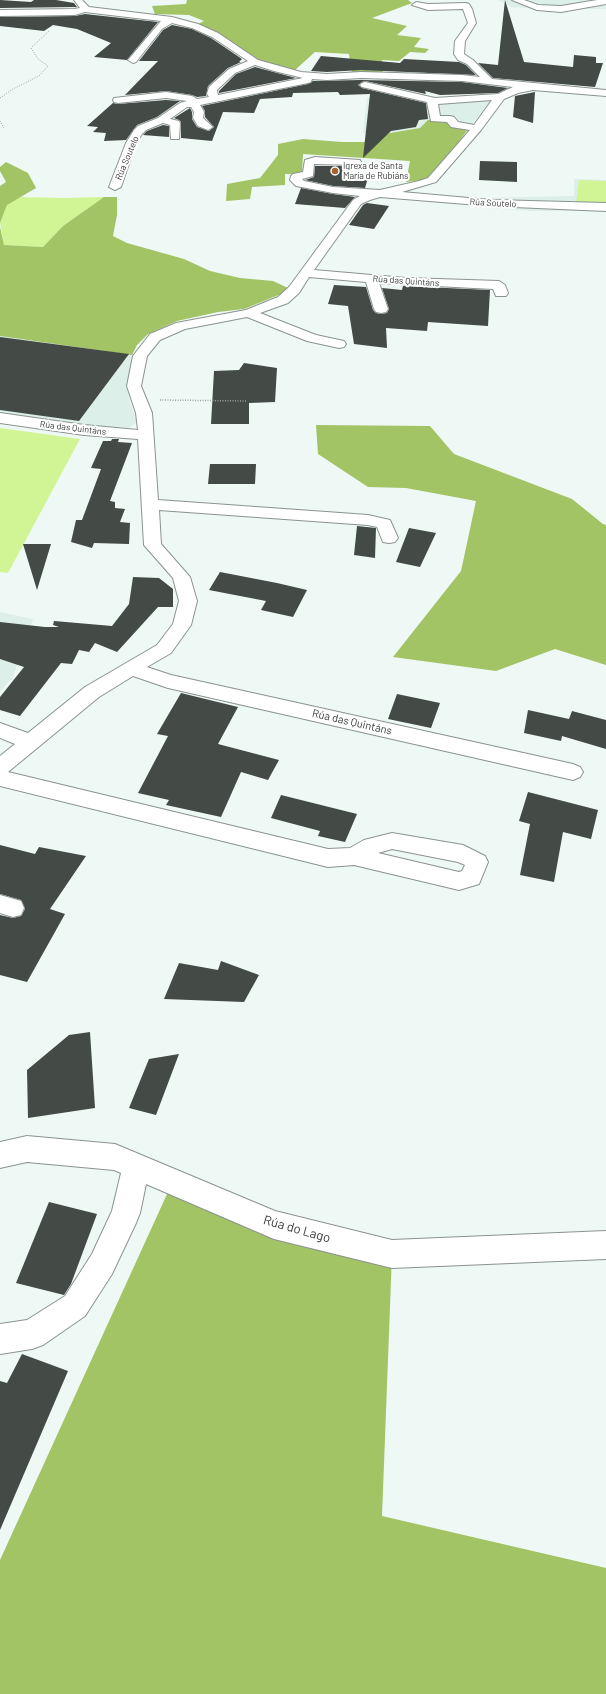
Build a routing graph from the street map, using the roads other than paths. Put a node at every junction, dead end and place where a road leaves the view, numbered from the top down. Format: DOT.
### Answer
graph roads {
  1 [pos="78,0"];
  2 [pos="516,0"];
  3 [pos="606,1"];
  4 [pos="416,5"];
  5 [pos="145,7"];
  6 [pos="80,11"];
  7 [pos="0,13"];
  8 [pos="150,18"];
  9 [pos="172,20"];
  10 [pos="133,60"];
  11 [pos="464,60"];
  12 [pos="255,62"];
  13 [pos="430,76"];
  14 [pos="327,77"];
  15 [pos="489,81"];
  16 [pos="533,87"];
  17 [pos="606,93"];
  18 [pos="500,97"];
  19 [pos="215,98"];
  20 [pos="118,100"];
  21 [pos="432,101"];
  22 [pos="193,102"];
  23 [pos="162,120"];
  24 [pos="208,127"];
  25 [pos="477,128"];
  26 [pos="175,137"];
  27 [pos="356,162"];
  28 [pos="115,187"];
  29 [pos="380,193"];
  30 [pos="606,207"];
  31 [pos="304,273"];
  32 [pos="371,278"];
  33 [pos="501,293"];
  34 [pos="381,309"];
  35 [pos="249,313"];
  36 [pos="340,344"];
  37 [pos="0,418"];
  38 [pos="146,435"];
  39 [pos="149,504"];
  40 [pos="389,538"];
  41 [pos="132,669"];
  42 [pos="0,730"];
  43 [pos="30,742"];
  44 [pos="0,768"];
  45 [pos="573,772"];
  46 [pos="0,778"];
  47 [pos="354,856"];
  48 [pos="0,1154"];
  49 [pos="136,1166"];
  50 [pos="606,1245"];
  51 [pos="0,1339"];
  1 -- 6 [label="street"];
  2 -- 3 [label="street"];
  4 -- 11 [label="street"];
  5 -- 8 [label="street"];
  6 -- 7 [label="street, Rúa Soutelo"];
  6 -- 8 [label="street, Rúa Soutelo"];
  8 -- 9 [label="street, Rúa Soutelo"];
  9 -- 10 [label="street"];
  9 -- 12 [label="street, Rúa Soutelo"];
  11 -- 13 [label="street, Rúa Soutelo"];
  11 -- 15 [label="street"];
  12 -- 14 [label="street, Rúa Soutelo"];
  12 -- 19 [label="street"];
  13 -- 14 [label="street, Rúa Soutelo"];
  13 -- 15 [label="street, Rúa Soutelo"];
  14 -- 19 [label="street, Rúa Soutelo"];
  14 -- 21 [label="street, Rúa Soutelo"];
  15 -- 16 [label="street, Rúa Soutelo"];
  16 -- 17 [label="street"];
  16 -- 18 [label="street, Rúa Soutelo"];
  18 -- 21 [label="street, Rúa Soutelo"];
  18 -- 25 [label="street, Rúa Soutelo"];
  19 -- 22 [label="street, Rúa Soutelo"];
  20 -- 22 [label="street, Rúa Soutelo"];
  21 -- 25 [label="street"];
  22 -- 23 [label="street, Rúa Soutelo"];
  22 -- 24 [label="street"];
  23 -- 26 [label="street"];
  23 -- 28 [label="street, Rúa Soutelo"];
  25 -- 29 [label="street, Rúa Soutelo"];
  27 -- 29 [label="street, Rúa Soutelo"];
  29 -- 30 [label="street, Rúa Soutelo"];
  29 -- 31 [label="street"];
  31 -- 32 [label="street, Rúa das Quintáns"];
  31 -- 35 [label="street"];
  32 -- 33 [label="street, Rúa das Quintáns"];
  32 -- 34 [label="street"];
  35 -- 36 [label="street"];
  35 -- 38 [label="street"];
  37 -- 38 [label="street, Rúa das Quintáns"];
  38 -- 39 [label="street"];
  39 -- 40 [label="street"];
  39 -- 41 [label="street"];
  41 -- 43 [label="street"];
  41 -- 45 [label="street, Rúa das Quintáns"];
  42 -- 43 [label="street"];
  43 -- 44 [label="street"];
  46 -- 47 [label="street"];
  48 -- 49 [label="street, Rúa do Lago"];
  49 -- 50 [label="street, Rúa do Lago"];
  49 -- 51 [label="street"];
}
